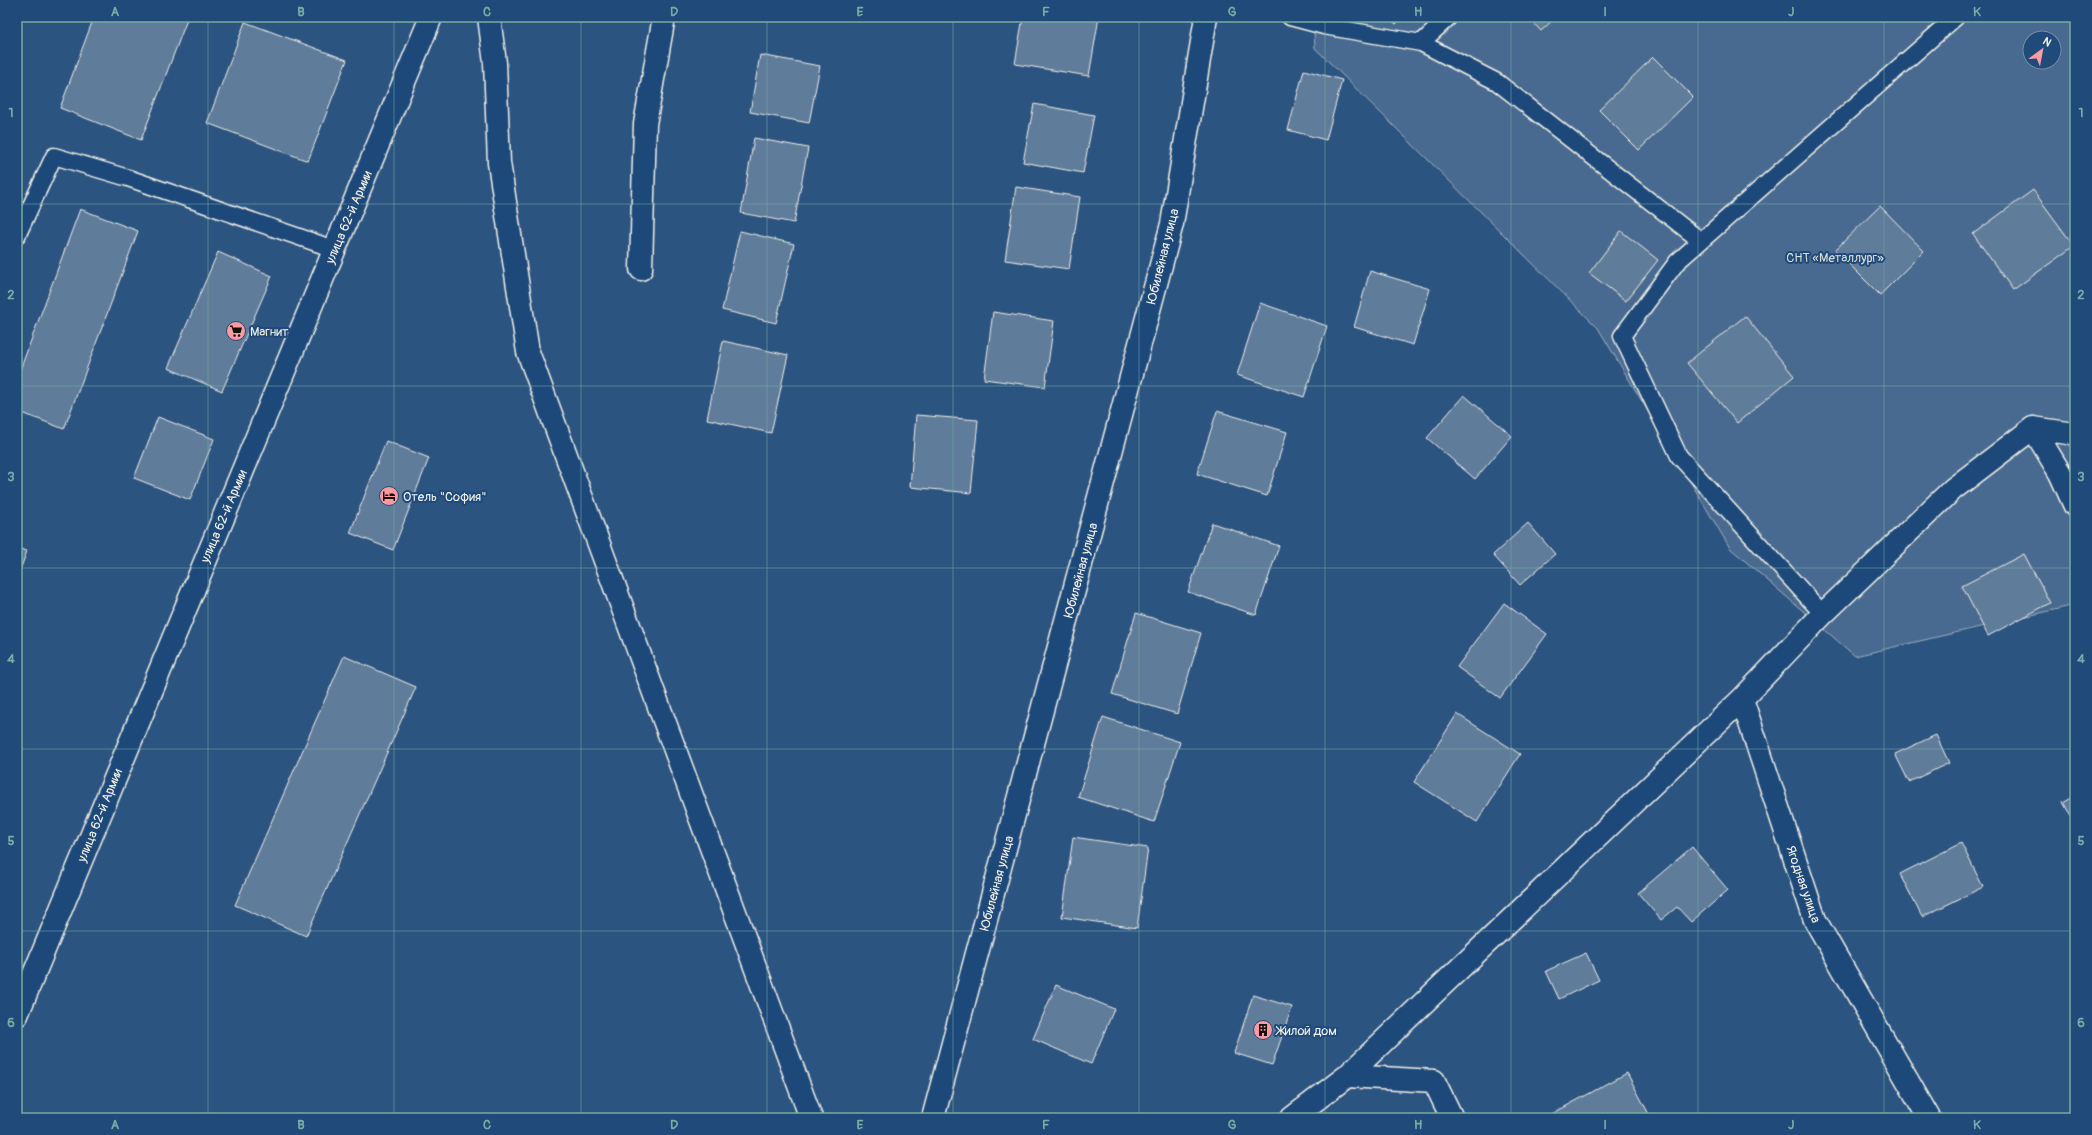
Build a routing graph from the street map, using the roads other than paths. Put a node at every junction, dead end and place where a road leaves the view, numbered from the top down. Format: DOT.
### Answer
graph roads {
  1 [pos="431,17"];
  2 [pos="489,17"];
  3 [pos="664,17"];
  4 [pos="1206,17"];
  5 [pos="1290,17"];
  6 [pos="1449,17"];
  7 [pos="1956,17"];
  8 [pos="1326,22"];
  9 [pos="1421,43"];
  10 [pos="17,236"];
  11 [pos="1701,241"];
  12 [pos="334,249"];
  13 [pos="641,269"];
  14 [pos="2033,428"];
  15 [pos="2075,434"];
  16 [pos="2075,506"];
  17 [pos="1823,614"];
  18 [pos="1742,699"];
  19 [pos="17,1015"];
  20 [pos="1347,1076"];
  21 [pos="811,1118"];
  22 [pos="933,1118"];
  23 [pos="1292,1118"];
  24 [pos="1452,1118"];
  25 [pos="1929,1118"];
  1 -- 12 [label="street, улица 62-й Армии"];
  2 -- 21 [label="street"];
  3 -- 13 [label="street"];
  4 -- 22 [label="street, Юбилейная улица"];
  5 -- 8 [label="lane"];
  6 -- 9 [label="lane"];
  7 -- 11 [label="lane"];
  8 -- 9 [label="lane"];
  9 -- 11 [label="lane"];
  10 -- 12 [label="lane"];
  11 -- 17 [label="lane"];
  12 -- 19 [label="street, улица 62-й Армии"];
  14 -- 15 [label="street"];
  14 -- 16 [label="street"];
  14 -- 17 [label="street"];
  17 -- 18 [label="street"];
  18 -- 20 [label="street"];
  18 -- 25 [label="street, Ягодная улица"];
  20 -- 23 [label="street"];
  20 -- 24 [label="street"];
}
